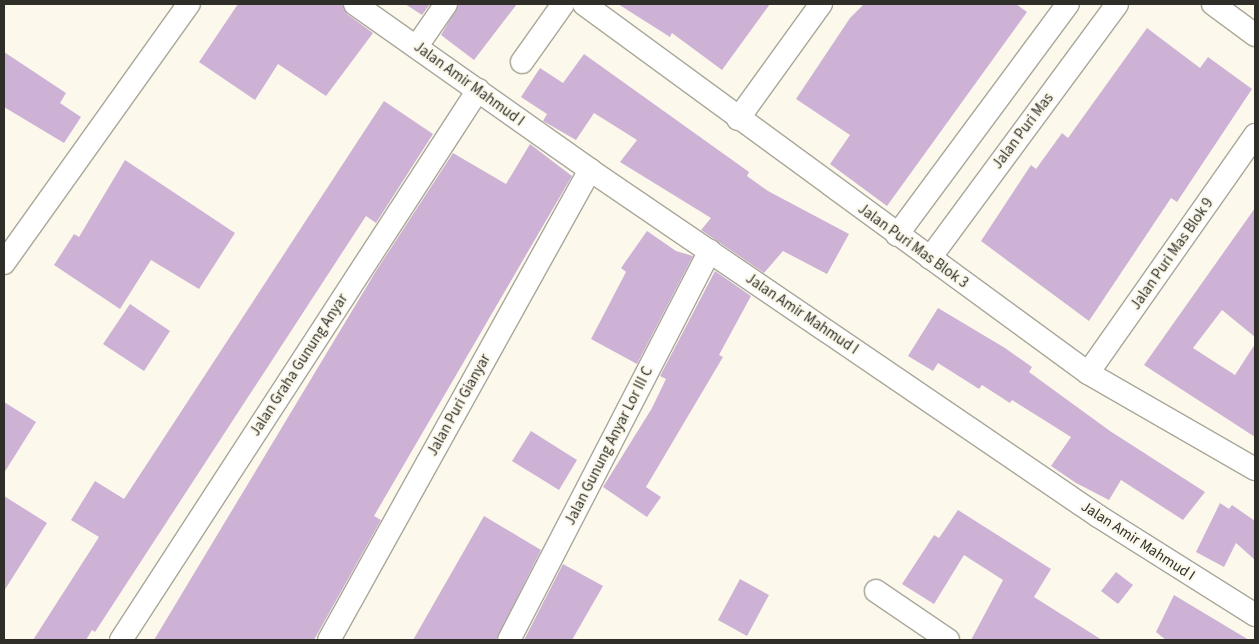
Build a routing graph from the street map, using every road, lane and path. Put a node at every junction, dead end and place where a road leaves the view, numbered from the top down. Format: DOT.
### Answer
graph roads {
  1 [pos="189,4"];
  2 [pos="355,4"];
  3 [pos="446,4"];
  4 [pos="563,4"];
  5 [pos="584,4"];
  6 [pos="821,4"];
  7 [pos="1068,4"];
  8 [pos="1117,4"];
  9 [pos="1213,4"];
  10 [pos="1255,35"];
  11 [pos="417,46"];
  12 [pos="522,62"];
  13 [pos="478,90"];
  14 [pos="738,119"];
  15 [pos="1255,135"];
  16 [pos="590,170"];
  17 [pos="897,235"];
  18 [pos="710,251"];
  19 [pos="930,258"];
  20 [pos="4,263"];
  21 [pos="1088,373"];
  22 [pos="1255,469"];
  23 [pos="876,591"];
  24 [pos="1255,615"];
  25 [pos="120,640"];
  26 [pos="329,640"];
  27 [pos="509,640"];
  28 [pos="948,640"];
  1 -- 20 [label="street"];
  2 -- 11 [label="street, Jalan Amir Mahmud I"];
  3 -- 11 [label="street"];
  4 -- 12 [label="street"];
  5 -- 14 [label="street, Jalan Puri Mas Blok 3"];
  6 -- 14 [label="street"];
  7 -- 17 [label="street"];
  8 -- 19 [label="street, Jalan Puri Mas"];
  9 -- 10 [label="street"];
  11 -- 13 [label="street, Jalan Amir Mahmud I"];
  13 -- 16 [label="street, Jalan Amir Mahmud I"];
  13 -- 25 [label="street, Jalan Graha Gunung Anyar"];
  14 -- 17 [label="street, Jalan Puri Mas Blok 3"];
  15 -- 21 [label="street, Jalan Puri Mas Blok 9"];
  16 -- 18 [label="street, Jalan Amir Mahmud I"];
  16 -- 26 [label="street, Jalan Puri Gianyar"];
  17 -- 19 [label="street, Jalan Puri Mas Blok 3"];
  18 -- 24 [label="street, Jalan Amir Mahmud I"];
  18 -- 27 [label="street, Jalan Gunung Anyar Lor III C"];
  19 -- 21 [label="street, Jalan Puri Mas Blok 3"];
  21 -- 22 [label="street, Jalan Puri Mas Blok 3"];
  23 -- 28 [label="street"];
}
